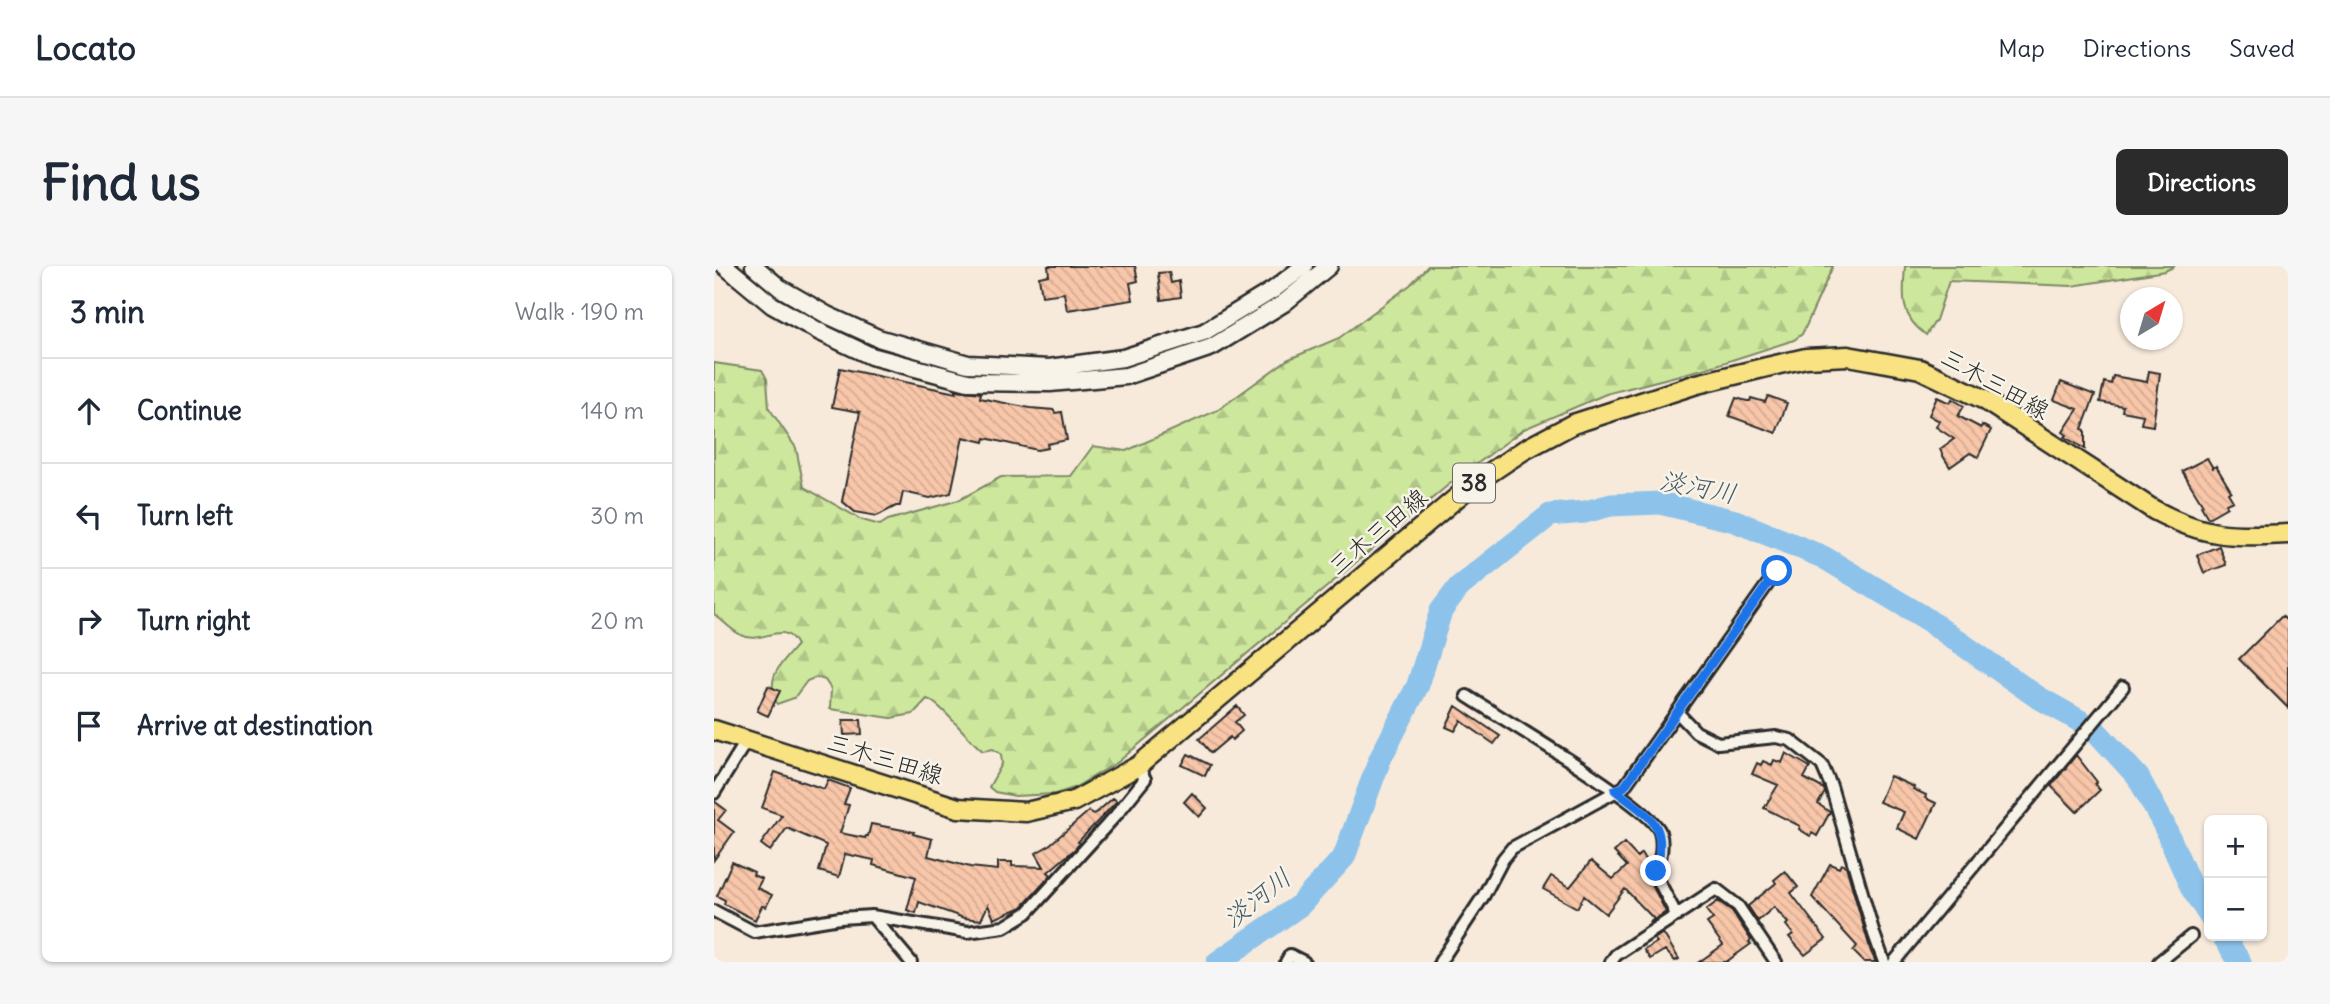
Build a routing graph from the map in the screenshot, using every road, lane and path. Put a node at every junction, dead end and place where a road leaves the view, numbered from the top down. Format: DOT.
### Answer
graph roads {
  1 [pos="725,266"];
  2 [pos="754,266"];
  3 [pos="1304,266"];
  4 [pos="1329,266"];
  5 [pos="2288,534"];
  6 [pos="1777,571"];
  7 [pos="2123,687"];
  8 [pos="1467,696"];
  9 [pos="1677,712"];
  10 [pos="714,730"];
  11 [pos="747,740"];
  12 [pos="1138,766"];
  13 [pos="1615,790"];
  14 [pos="714,793"];
  15 [pos="714,911"];
  16 [pos="872,916"];
  17 [pos="1677,916"];
  18 [pos="2191,936"];
  19 [pos="911,962"];
  20 [pos="1286,962"];
  21 [pos="1304,962"];
  22 [pos="1440,962"];
  23 [pos="1611,962"];
  24 [pos="1776,962"];
  25 [pos="1884,962"];
  26 [pos="1894,962"];
  27 [pos="2159,962"];
  1 -- 4 [label="street"];
  2 -- 3 [label="street"];
  5 -- 12 [label="main road, 三木三田線 / 38"];
  6 -- 9 [label="street"];
  7 -- 26 [label="street"];
  8 -- 13 [label="street"];
  9 -- 13 [label="street"];
  9 -- 25 [label="street"];
  10 -- 11 [label="main road, 三木三田線 / 38"];
  11 -- 12 [label="main road, 三木三田線 / 38"];
  11 -- 14 [label="street"];
  12 -- 16 [label="street"];
  13 -- 17 [label="street"];
  13 -- 22 [label="street"];
  15 -- 16 [label="street"];
  16 -- 19 [label="street"];
  17 -- 23 [label="street"];
  17 -- 24 [label="street"];
  18 -- 27 [label="street"];
  20 -- 21 [label="street"];
}
